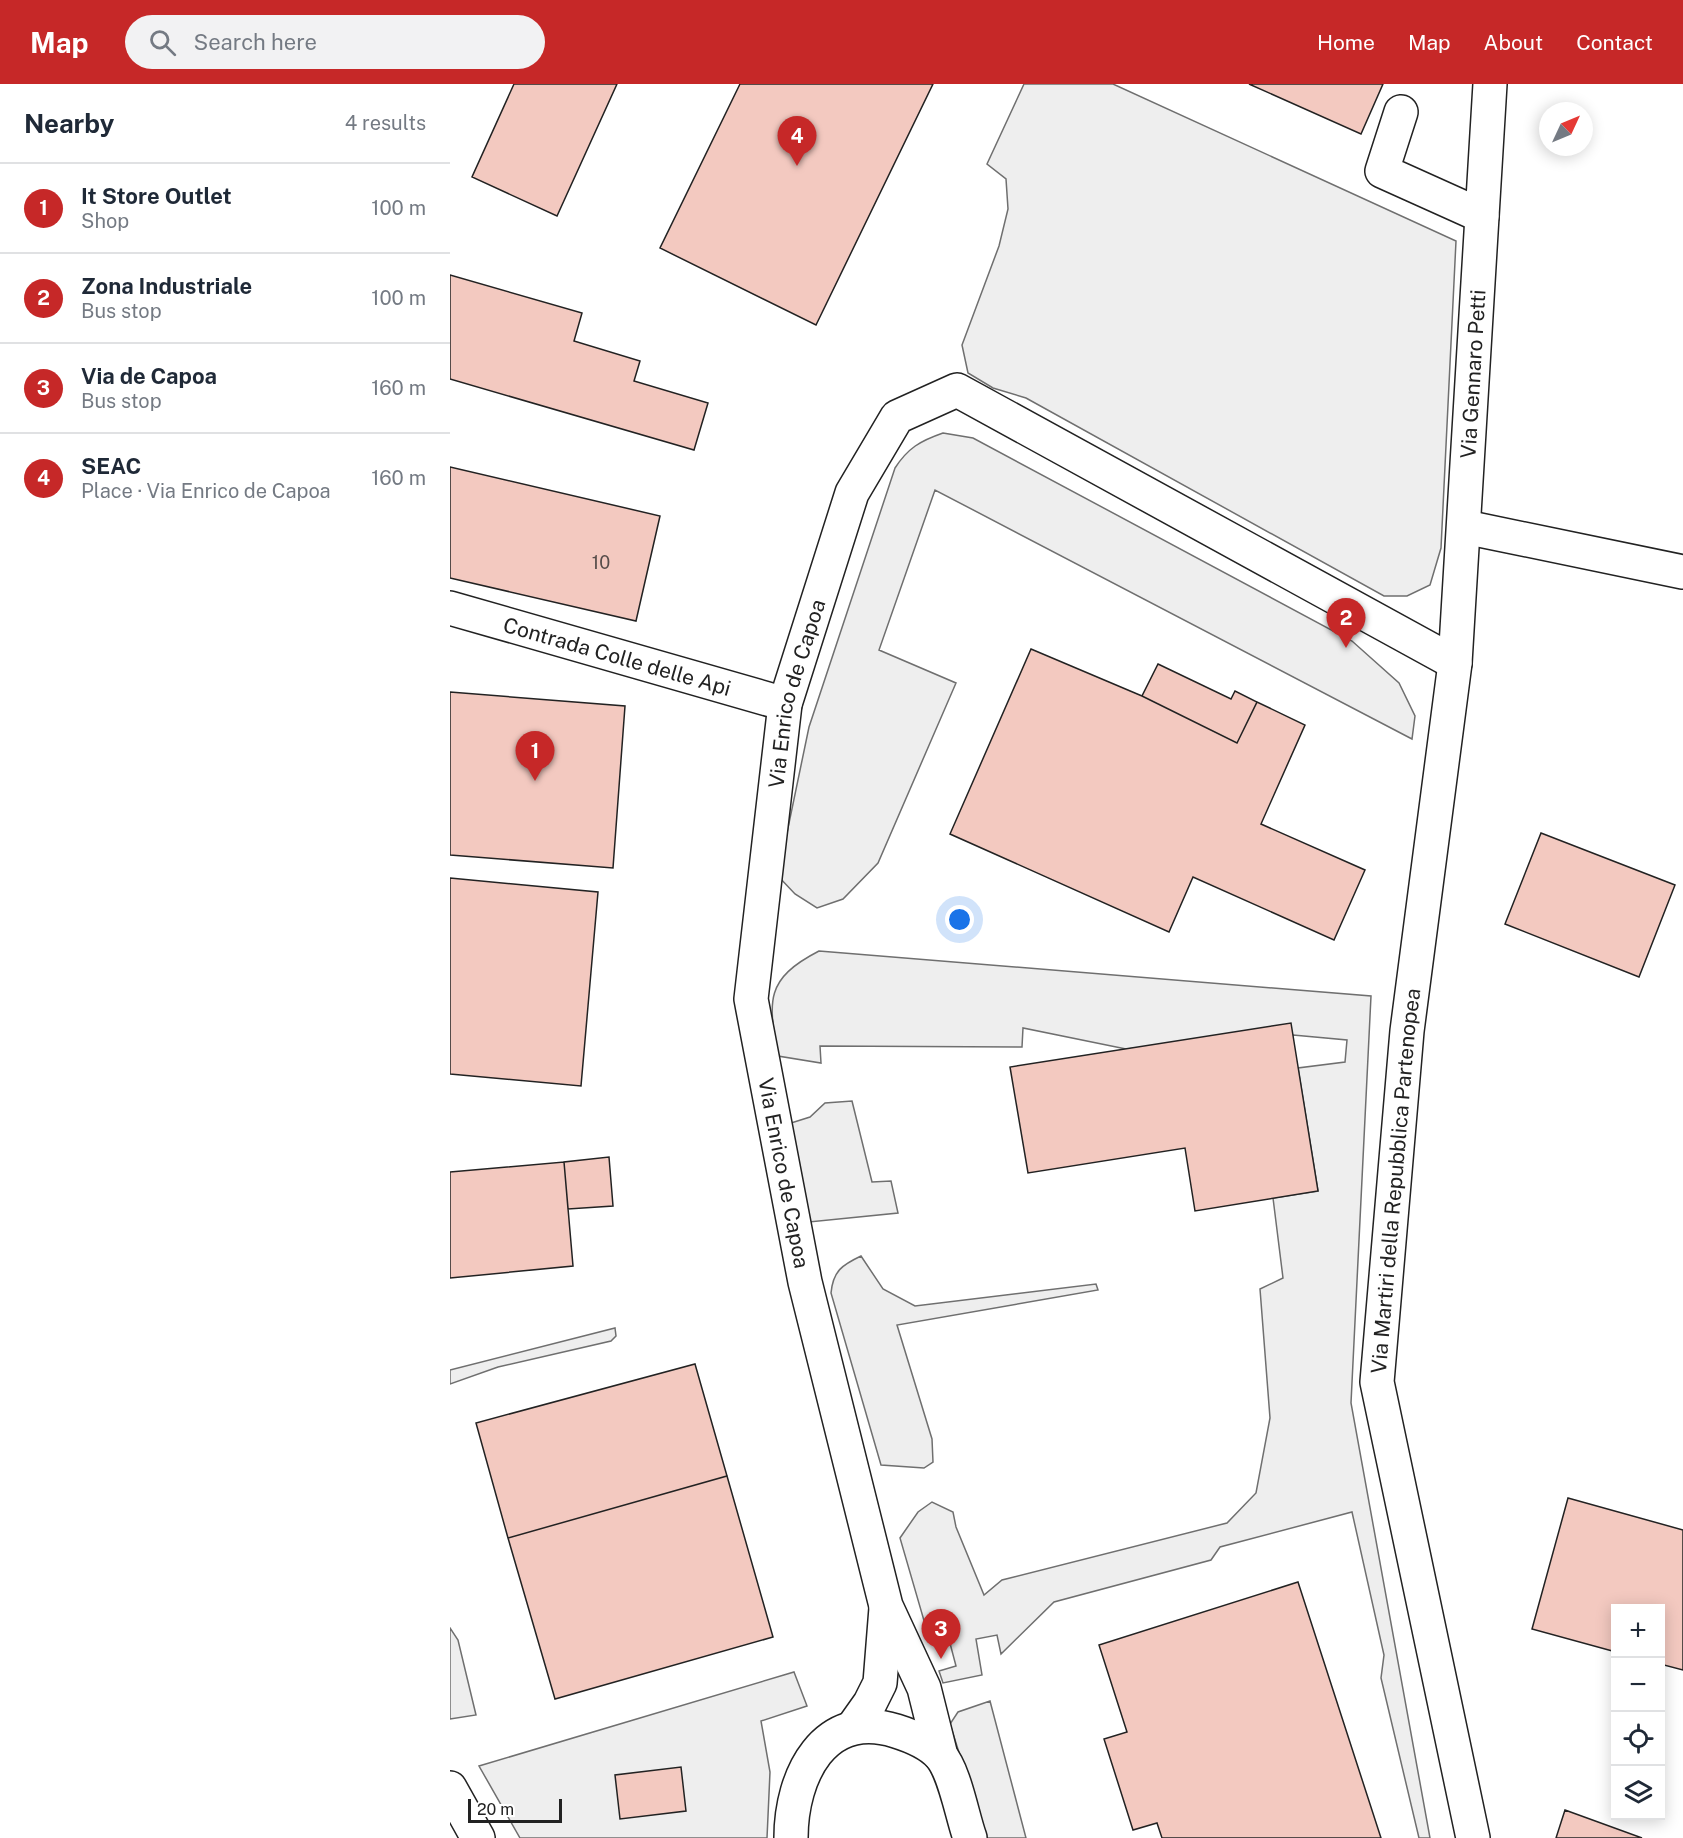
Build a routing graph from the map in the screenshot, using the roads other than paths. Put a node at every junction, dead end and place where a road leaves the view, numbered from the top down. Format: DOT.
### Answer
graph roads {
  1 [pos="1490,84"];
  2 [pos="1401,112"];
  3 [pos="1482,216"];
  4 [pos="1465,527"];
  5 [pos="1683,572"];
  6 [pos="450,608"];
  7 [pos="1455,663"];
  8 [pos="786,704"];
  9 [pos="886,1606"];
  10 [pos="853,1727"];
  11 [pos="941,1756"];
  12 [pos="450,1788"];
  13 [pos="478,1838"];
  14 [pos="791,1838"];
  15 [pos="970,1838"];
  16 [pos="1473,1838"];
  1 -- 3 [label="street, Via Gennaro Petti"];
  2 -- 3 [label="street"];
  3 -- 4 [label="street, Via Gennaro Petti"];
  4 -- 5 [label="street"];
  4 -- 7 [label="street, Via Gennaro Petti"];
  6 -- 8 [label="street, Contrada Colle delle Api"];
  7 -- 8 [label="street, Via Enrico de Capoa"];
  7 -- 16 [label="street, Via Martiri della Repubblica Partenopea"];
  8 -- 9 [label="street, Via Enrico de Capoa"];
  9 -- 10 [label="street, Via Enrico de Capoa"];
  9 -- 11 [label="street, Via Enrico de Capoa"];
  10 -- 11 [label="street"];
  10 -- 14 [label="street"];
  11 -- 15 [label="street, Via Enrico de Capoa"];
  12 -- 13 [label="street"];
}
